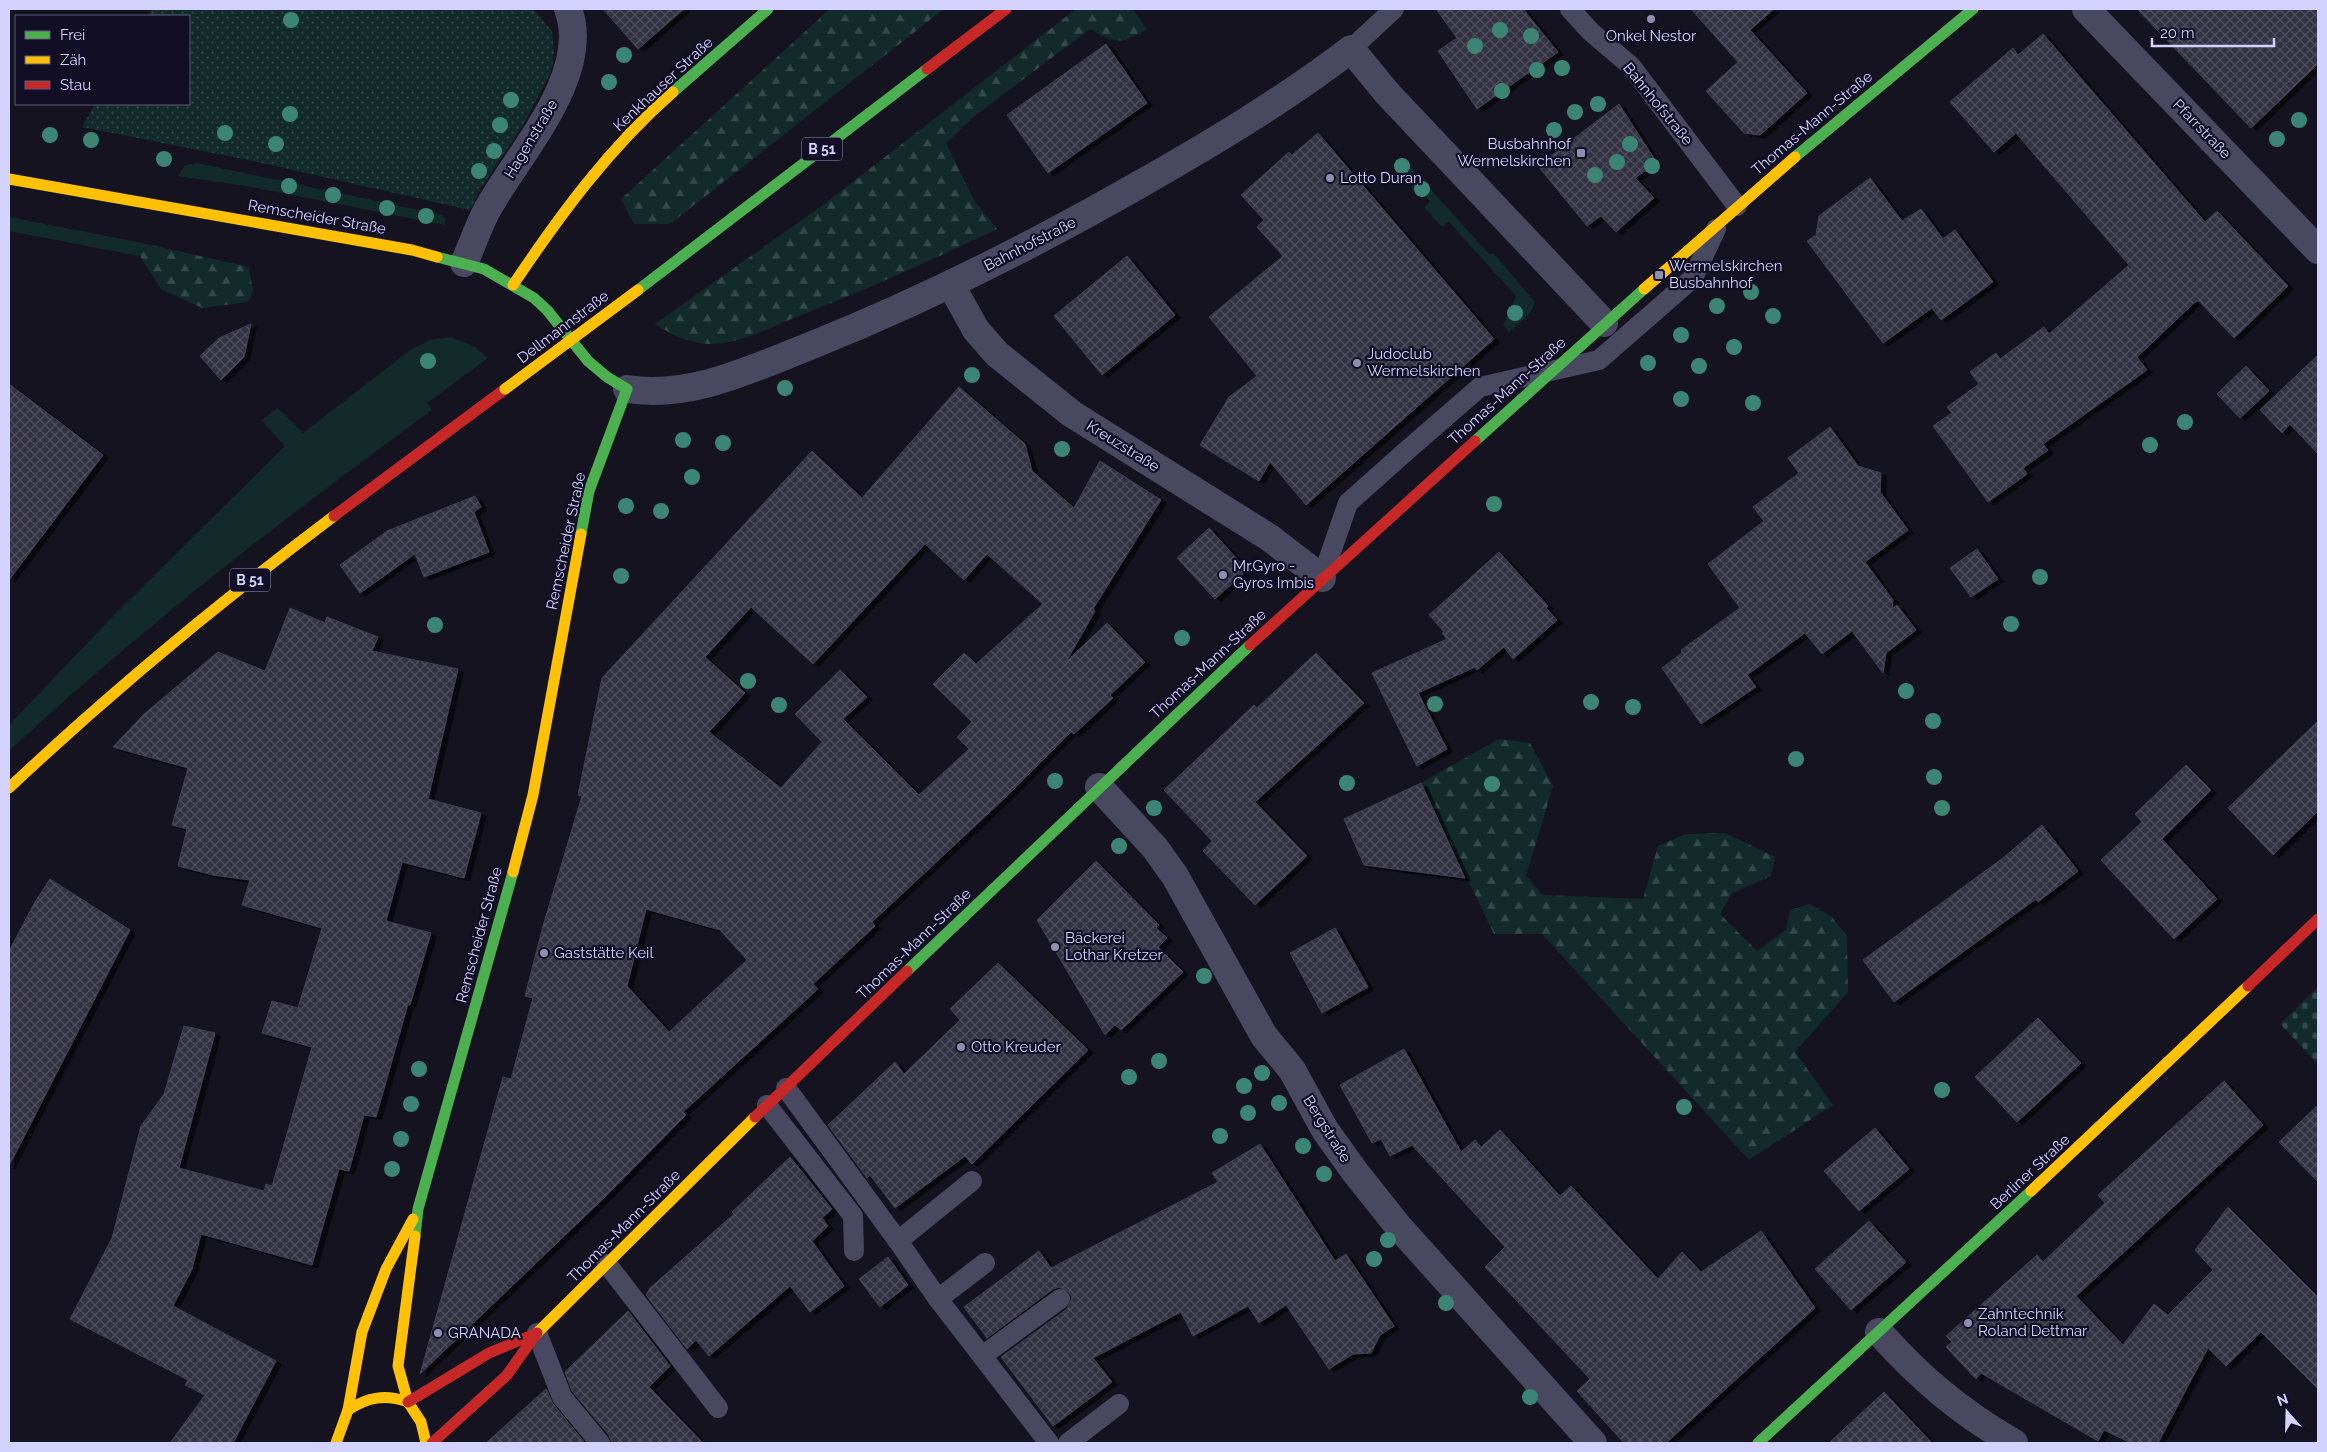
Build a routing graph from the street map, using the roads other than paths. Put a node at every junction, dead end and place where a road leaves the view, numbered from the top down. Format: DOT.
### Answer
graph roads {
  1 [pos="568,9"];
  2 [pos="768,9"];
  3 [pos="1006,9"];
  4 [pos="1394,9"];
  5 [pos="1570,9"];
  6 [pos="1973,9"];
  7 [pos="2086,9"];
  8 [pos="1351,49"];
  9 [pos="9,179"];
  10 [pos="1737,206"];
  11 [pos="1719,222"];
  12 [pos="2318,250"];
  13 [pos="464,263"];
  14 [pos="513,285"];
  15 [pos="952,285"];
  16 [pos="1604,323"];
  17 [pos="1552,371"];
  18 [pos="627,389"];
  19 [pos="1322,578"];
  20 [pos="9,788"];
  21 [pos="1099,788"];
  22 [pos="2318,919"];
  23 [pos="786,1088"];
  24 [pos="768,1105"];
  25 [pos="972,1181"];
  26 [pos="418,1209"];
  27 [pos="898,1241"];
  28 [pos="854,1251"];
  29 [pos="608,1264"];
  30 [pos="985,1264"];
  31 [pos="938,1299"];
  32 [pos="1060,1299"];
  33 [pos="1879,1332"];
  34 [pos="536,1333"];
  35 [pos="982,1356"];
  36 [pos="408,1402"];
  37 [pos="1119,1404"];
  38 [pos="718,1408"];
  39 [pos="348,1410"];
  40 [pos="336,1443"];
  41 [pos="426,1443"];
  42 [pos="432,1443"];
  43 [pos="600,1443"];
  44 [pos="1049,1443"];
  45 [pos="1068,1443"];
  46 [pos="1593,1443"];
  47 [pos="1758,1443"];
  48 [pos="2014,1443"];
  1 -- 13 [label="street, Hagenstraße"];
  2 -- 14 [label="street, Kenkhauser Straße"];
  3 -- 20 [label="street, Dellmannstraße / B 51, bridge"];
  4 -- 8 [label="lane, Bahnhofstraße"];
  5 -- 10 [label="lane, Bahnhofstraße"];
  6 -- 10 [label="street, Thomas-Mann-Straße"];
  7 -- 12 [label="street, Pfarrstraße"];
  8 -- 15 [label="street, Bahnhofstraße"];
  8 -- 16 [label="street"];
  9 -- 13 [label="street, Remscheider Straße"];
  10 -- 11 [label="street, Thomas-Mann-Straße"];
  11 -- 16 [label="street, Thomas-Mann-Straße"];
  11 -- 17 [label="lane"];
  13 -- 14 [label="street, Remscheider Straße"];
  14 -- 18 [label="street, Remscheider Straße"];
  15 -- 18 [label="street, Bahnhofstraße"];
  15 -- 19 [label="street, Kreuzstraße"];
  16 -- 17 [label="street, Thomas-Mann-Straße"];
  17 -- 19 [label="street, Thomas-Mann-Straße"];
  17 -- 19 [label="lane"];
  18 -- 26 [label="street, Remscheider Straße"];
  19 -- 21 [label="street, Thomas-Mann-Straße"];
  21 -- 23 [label="street, Thomas-Mann-Straße"];
  21 -- 46 [label="street, Bergstraße"];
  22 -- 33 [label="street, Berliner Straße"];
  23 -- 24 [label="street, Thomas-Mann-Straße"];
  23 -- 27 [label="lane"];
  24 -- 28 [label="lane"];
  24 -- 29 [label="street, Thomas-Mann-Straße"];
  25 -- 27 [label="lane"];
  26 -- 36 [label="street, Remscheider Straße"];
  26 -- 39 [label="street, Remscheider Straße"];
  27 -- 31 [label="lane"];
  29 -- 34 [label="street, Thomas-Mann-Straße"];
  29 -- 38 [label="lane"];
  30 -- 31 [label="lane"];
  31 -- 35 [label="lane"];
  32 -- 35 [label="lane"];
  33 -- 47 [label="street, Berliner Straße"];
  33 -- 48 [label="street"];
  34 -- 36 [label="street, Thomas-Mann-Straße"];
  34 -- 42 [label="street, Thomas-Mann-Straße"];
  34 -- 43 [label="lane"];
  35 -- 44 [label="lane"];
  36 -- 39 [label="street"];
  36 -- 41 [label="street"];
  37 -- 45 [label="lane"];
  39 -- 40 [label="street, Remscheider Straße"];
}
